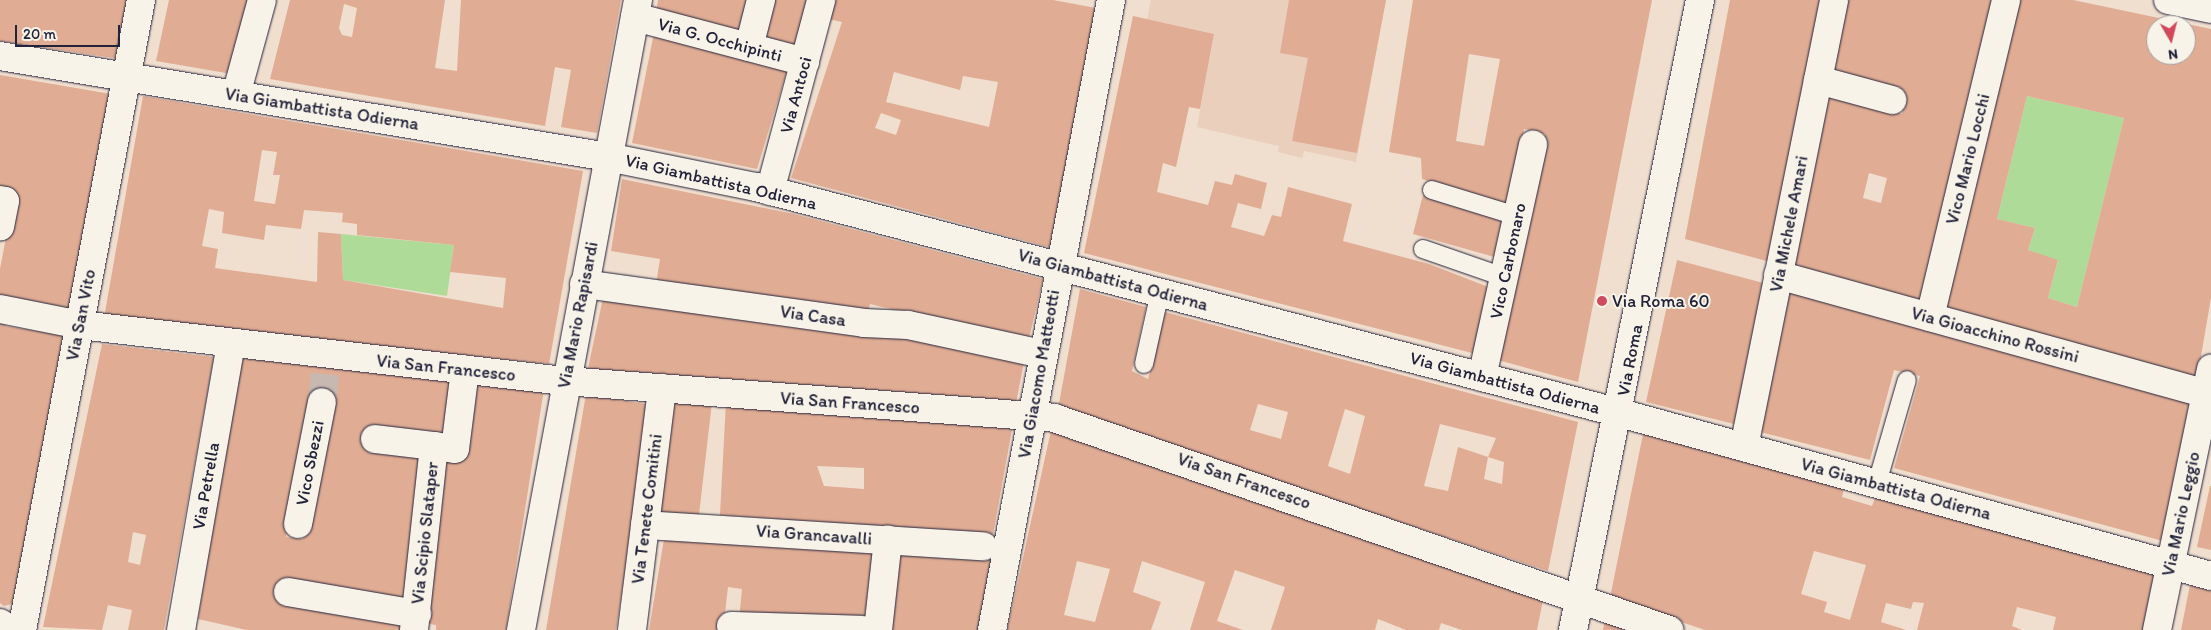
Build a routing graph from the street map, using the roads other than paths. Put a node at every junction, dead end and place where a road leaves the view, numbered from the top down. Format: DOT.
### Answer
graph roads {
  1 [pos="141,0"];
  2 [pos="262,0"];
  3 [pos="761,0"];
  4 [pos="821,0"];
  5 [pos="1110,0"];
  6 [pos="1700,0"];
  7 [pos="1834,0"];
  8 [pos="2006,0"];
  9 [pos="2168,0"];
  10 [pos="636,9"];
  11 [pos="2211,9"];
  12 [pos="749,47"];
  13 [pos="0,56"];
  14 [pos="804,62"];
  15 [pos="126,77"];
  16 [pos="1818,80"];
  17 [pos="236,95"];
  18 [pos="1892,100"];
  19 [pos="1533,145"];
  20 [pos="608,157"];
  21 [pos="1432,190"];
  22 [pos="770,191"];
  23 [pos="0,200"];
  24 [pos="1518,216"];
  25 [pos="0,227"];
  26 [pos="1423,249"];
  27 [pos="1058,266"];
  28 [pos="1778,275"];
  29 [pos="1504,277"];
  30 [pos="584,284"];
  31 [pos="1160,292"];
  32 [pos="0,309"];
  33 [pos="1930,317"];
  34 [pos="80,325"];
  35 [pos="231,342"];
  36 [pos="1042,354"];
  37 [pos="1144,364"];
  38 [pos="465,370"];
  39 [pos="1482,377"];
  40 [pos="1907,380"];
  41 [pos="565,381"];
  42 [pos="2209,386"];
  43 [pos="662,388"];
  44 [pos="322,402"];
  45 [pos="1620,414"];
  46 [pos="1031,417"];
  47 [pos="375,438"];
  48 [pos="434,446"];
  49 [pos="1744,447"];
  50 [pos="1877,483"];
  51 [pos="298,524"];
  52 [pos="645,524"];
  53 [pos="888,540"];
  54 [pos="983,546"];
  55 [pos="2170,564"];
  56 [pos="2211,576"];
  57 [pos="288,592"];
  58 [pos="1579,599"];
  59 [pos="415,622"];
  60 [pos="0,623"];
  61 [pos="731,626"];
  62 [pos="11,630"];
  63 [pos="22,630"];
  64 [pos="181,630"];
  65 [pos="521,630"];
  66 [pos="632,630"];
  67 [pos="862,630"];
  68 [pos="878,630"];
  69 [pos="992,630"];
  70 [pos="1573,630"];
  71 [pos="1669,630"];
  72 [pos="2157,630"];
  1 -- 15 [label="street, Via San Vito"];
  2 -- 17 [label="street"];
  3 -- 12 [label="street"];
  4 -- 14 [label="street, Via Antoci"];
  5 -- 27 [label="street, Via Giacomo Matteotti"];
  6 -- 45 [label="street, Via Roma"];
  7 -- 16 [label="street, Via Michele Amari"];
  8 -- 33 [label="street, Vico Mario Locchi"];
  9 -- 11 [label="street"];
  10 -- 12 [label="street, Via G. Occhipinti"];
  10 -- 20 [label="street, Via Mario Rapisardi"];
  12 -- 14 [label="street, Via G. Occhipinti"];
  13 -- 15 [label="street, Via Giambattista Odierna"];
  14 -- 22 [label="street, Via Antoci"];
  15 -- 17 [label="street, Via Giambattista Odierna"];
  15 -- 34 [label="street, Via San Vito"];
  16 -- 18 [label="street"];
  16 -- 28 [label="street, Via Michele Amari"];
  17 -- 20 [label="street, Via Giambattista Odierna"];
  19 -- 24 [label="street, Vico Carbonaro"];
  20 -- 22 [label="street, Via Giambattista Odierna"];
  20 -- 30 [label="street, Via Mario Rapisardi"];
  21 -- 24 [label="lane"];
  22 -- 27 [label="street, Via Giambattista Odierna"];
  23 -- 25 [label="street"];
  24 -- 29 [label="street, Vico Carbonaro"];
  26 -- 29 [label="lane"];
  27 -- 31 [label="street, Via Giambattista Odierna"];
  27 -- 36 [label="street, Via Giacomo Matteotti"];
  28 -- 33 [label="street, Via Gioacchino Rossini"];
  28 -- 49 [label="street, Via Michele Amari"];
  29 -- 39 [label="street, Vico Carbonaro"];
  30 -- 36 [label="street, Via Casa"];
  30 -- 41 [label="street, Via Mario Rapisardi"];
  31 -- 37 [label="lane"];
  31 -- 39 [label="street, Via Giambattista Odierna"];
  32 -- 34 [label="street, Via San Francesco"];
  33 -- 42 [label="street, Via Gioacchino Rossini"];
  34 -- 35 [label="street, Via San Francesco"];
  34 -- 63 [label="street, Via San Vito"];
  35 -- 38 [label="street, Via San Francesco"];
  35 -- 64 [label="street, Via Petrella"];
  36 -- 46 [label="street, Via Giacomo Matteotti"];
  38 -- 41 [label="street, Via San Francesco"];
  38 -- 48 [label="street, Via Scipio Slataper"];
  39 -- 45 [label="street, Via Giambattista Odierna"];
  40 -- 50 [label="lane"];
  41 -- 43 [label="street, Via San Francesco"];
  41 -- 65 [label="street, Via Mario Rapisardi"];
  42 -- 55 [label="street, Via Mario Leggio"];
  43 -- 46 [label="street, Via San Francesco"];
  43 -- 52 [label="street, Via Tenete Comitini"];
  44 -- 51 [label="street, Vico Sbezzi"];
  45 -- 49 [label="street, Via Giambattista Odierna"];
  45 -- 58 [label="street, Via Roma"];
  46 -- 58 [label="street, Via San Francesco"];
  46 -- 69 [label="street, Via Giacomo Matteotti"];
  47 -- 48 [label="street"];
  48 -- 59 [label="street, Via Scipio Slataper"];
  49 -- 50 [label="street, Via Giambattista Odierna"];
  50 -- 55 [label="street, Via Giambattista Odierna"];
  52 -- 53 [label="street, Via Grancavalli"];
  52 -- 66 [label="street, Via Tenete Comitini"];
  53 -- 54 [label="street, Via Grancavalli"];
  53 -- 68 [label="street"];
  55 -- 56 [label="street, Via Giambattista Odierna"];
  55 -- 72 [label="street, Via Mario Leggio"];
  57 -- 59 [label="street"];
  58 -- 70 [label="street, Via Roma"];
  58 -- 71 [label="street, Via San Francesco"];
  60 -- 62 [label="street"];
  61 -- 67 [label="street"];
}
